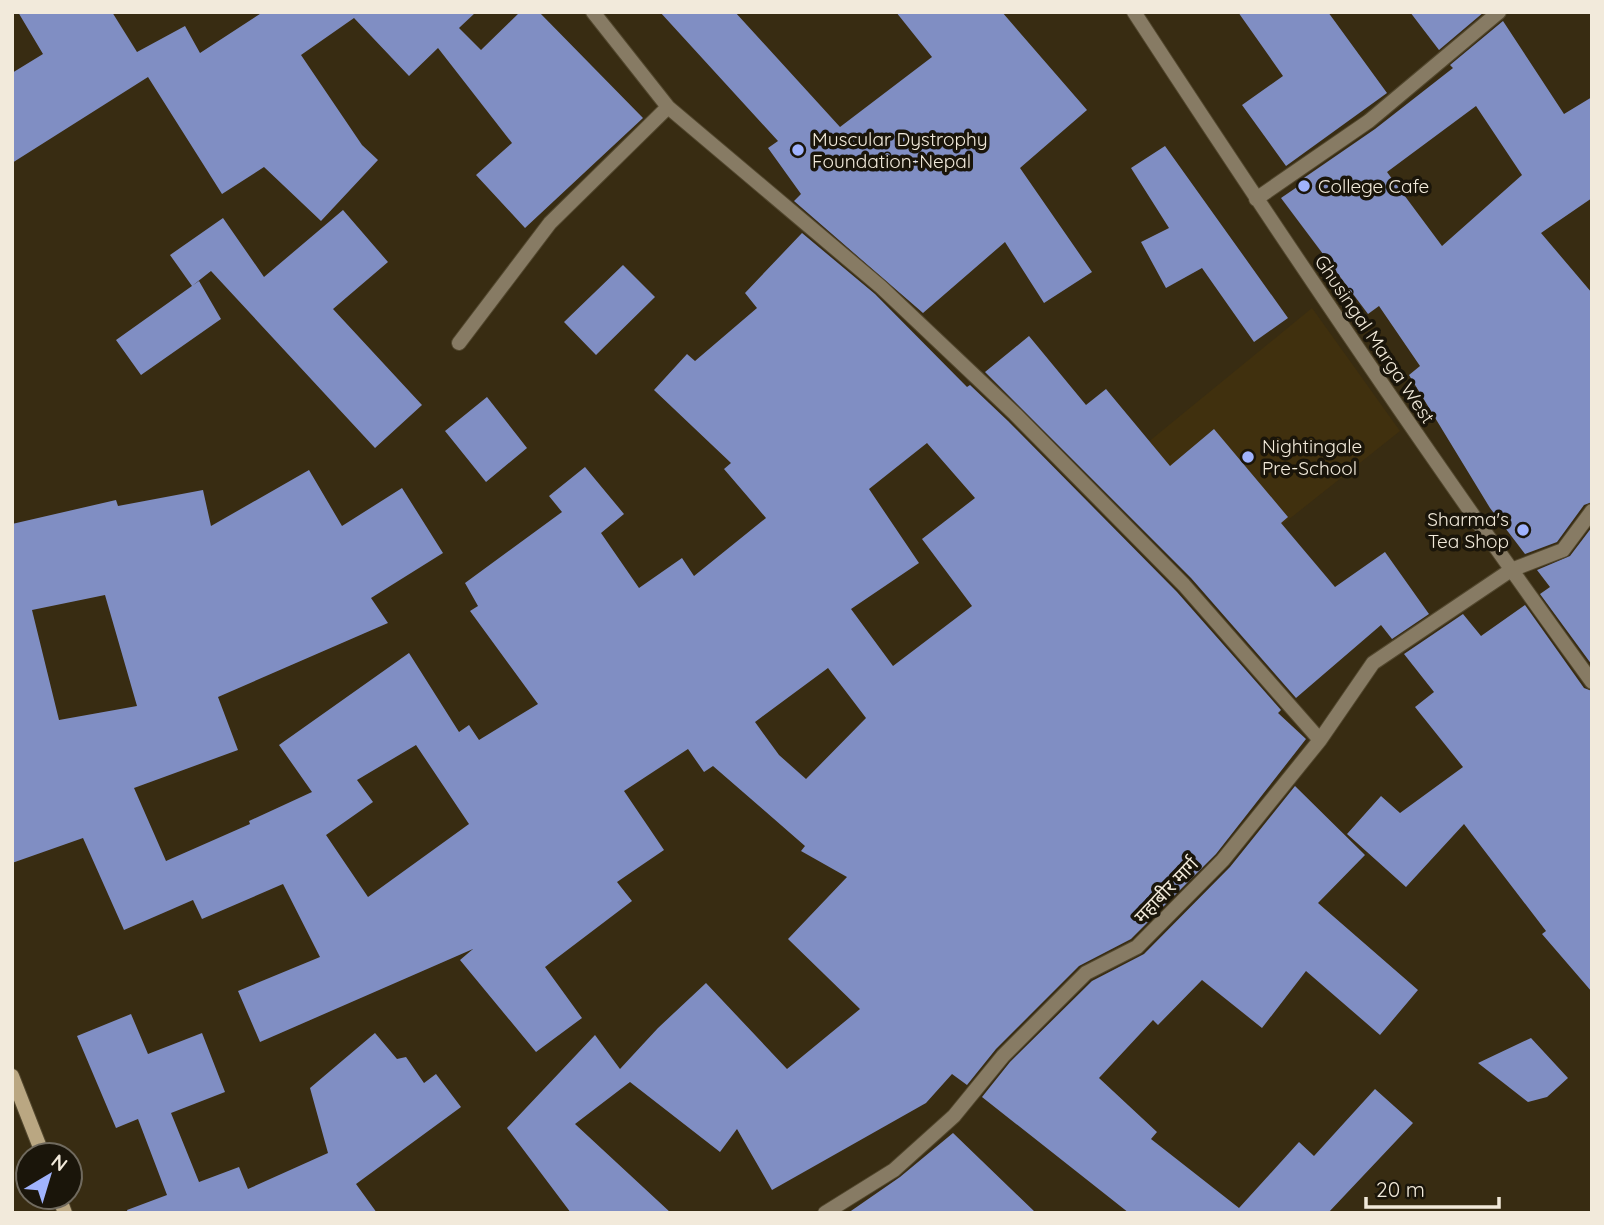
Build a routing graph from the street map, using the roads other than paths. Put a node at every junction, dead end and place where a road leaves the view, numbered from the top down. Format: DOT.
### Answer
graph roads {
  1 [pos="593,12"];
  2 [pos="1134,12"];
  3 [pos="1499,12"];
  4 [pos="667,107"];
  5 [pos="1256,199"];
  6 [pos="459,342"];
  7 [pos="1592,511"];
  8 [pos="1511,570"];
  9 [pos="1592,682"];
  10 [pos="1320,740"];
  11 [pos="12,1076"];
  12 [pos="38,1141"];
  13 [pos="825,1213"];
  1 -- 4 [label="street"];
  2 -- 5 [label="street, Ghusingal Marga West"];
  3 -- 5 [label="street"];
  4 -- 6 [label="street"];
  4 -- 10 [label="street"];
  5 -- 8 [label="street, Ghusingal Marga West"];
  7 -- 8 [label="street, महाबीर मार्ग"];
  8 -- 9 [label="street, Ghusingal Marga West"];
  8 -- 10 [label="street, महाबीर मार्ग"];
  10 -- 13 [label="street, महाबीर मार्ग"];
  11 -- 12 [label="main road"];
}
